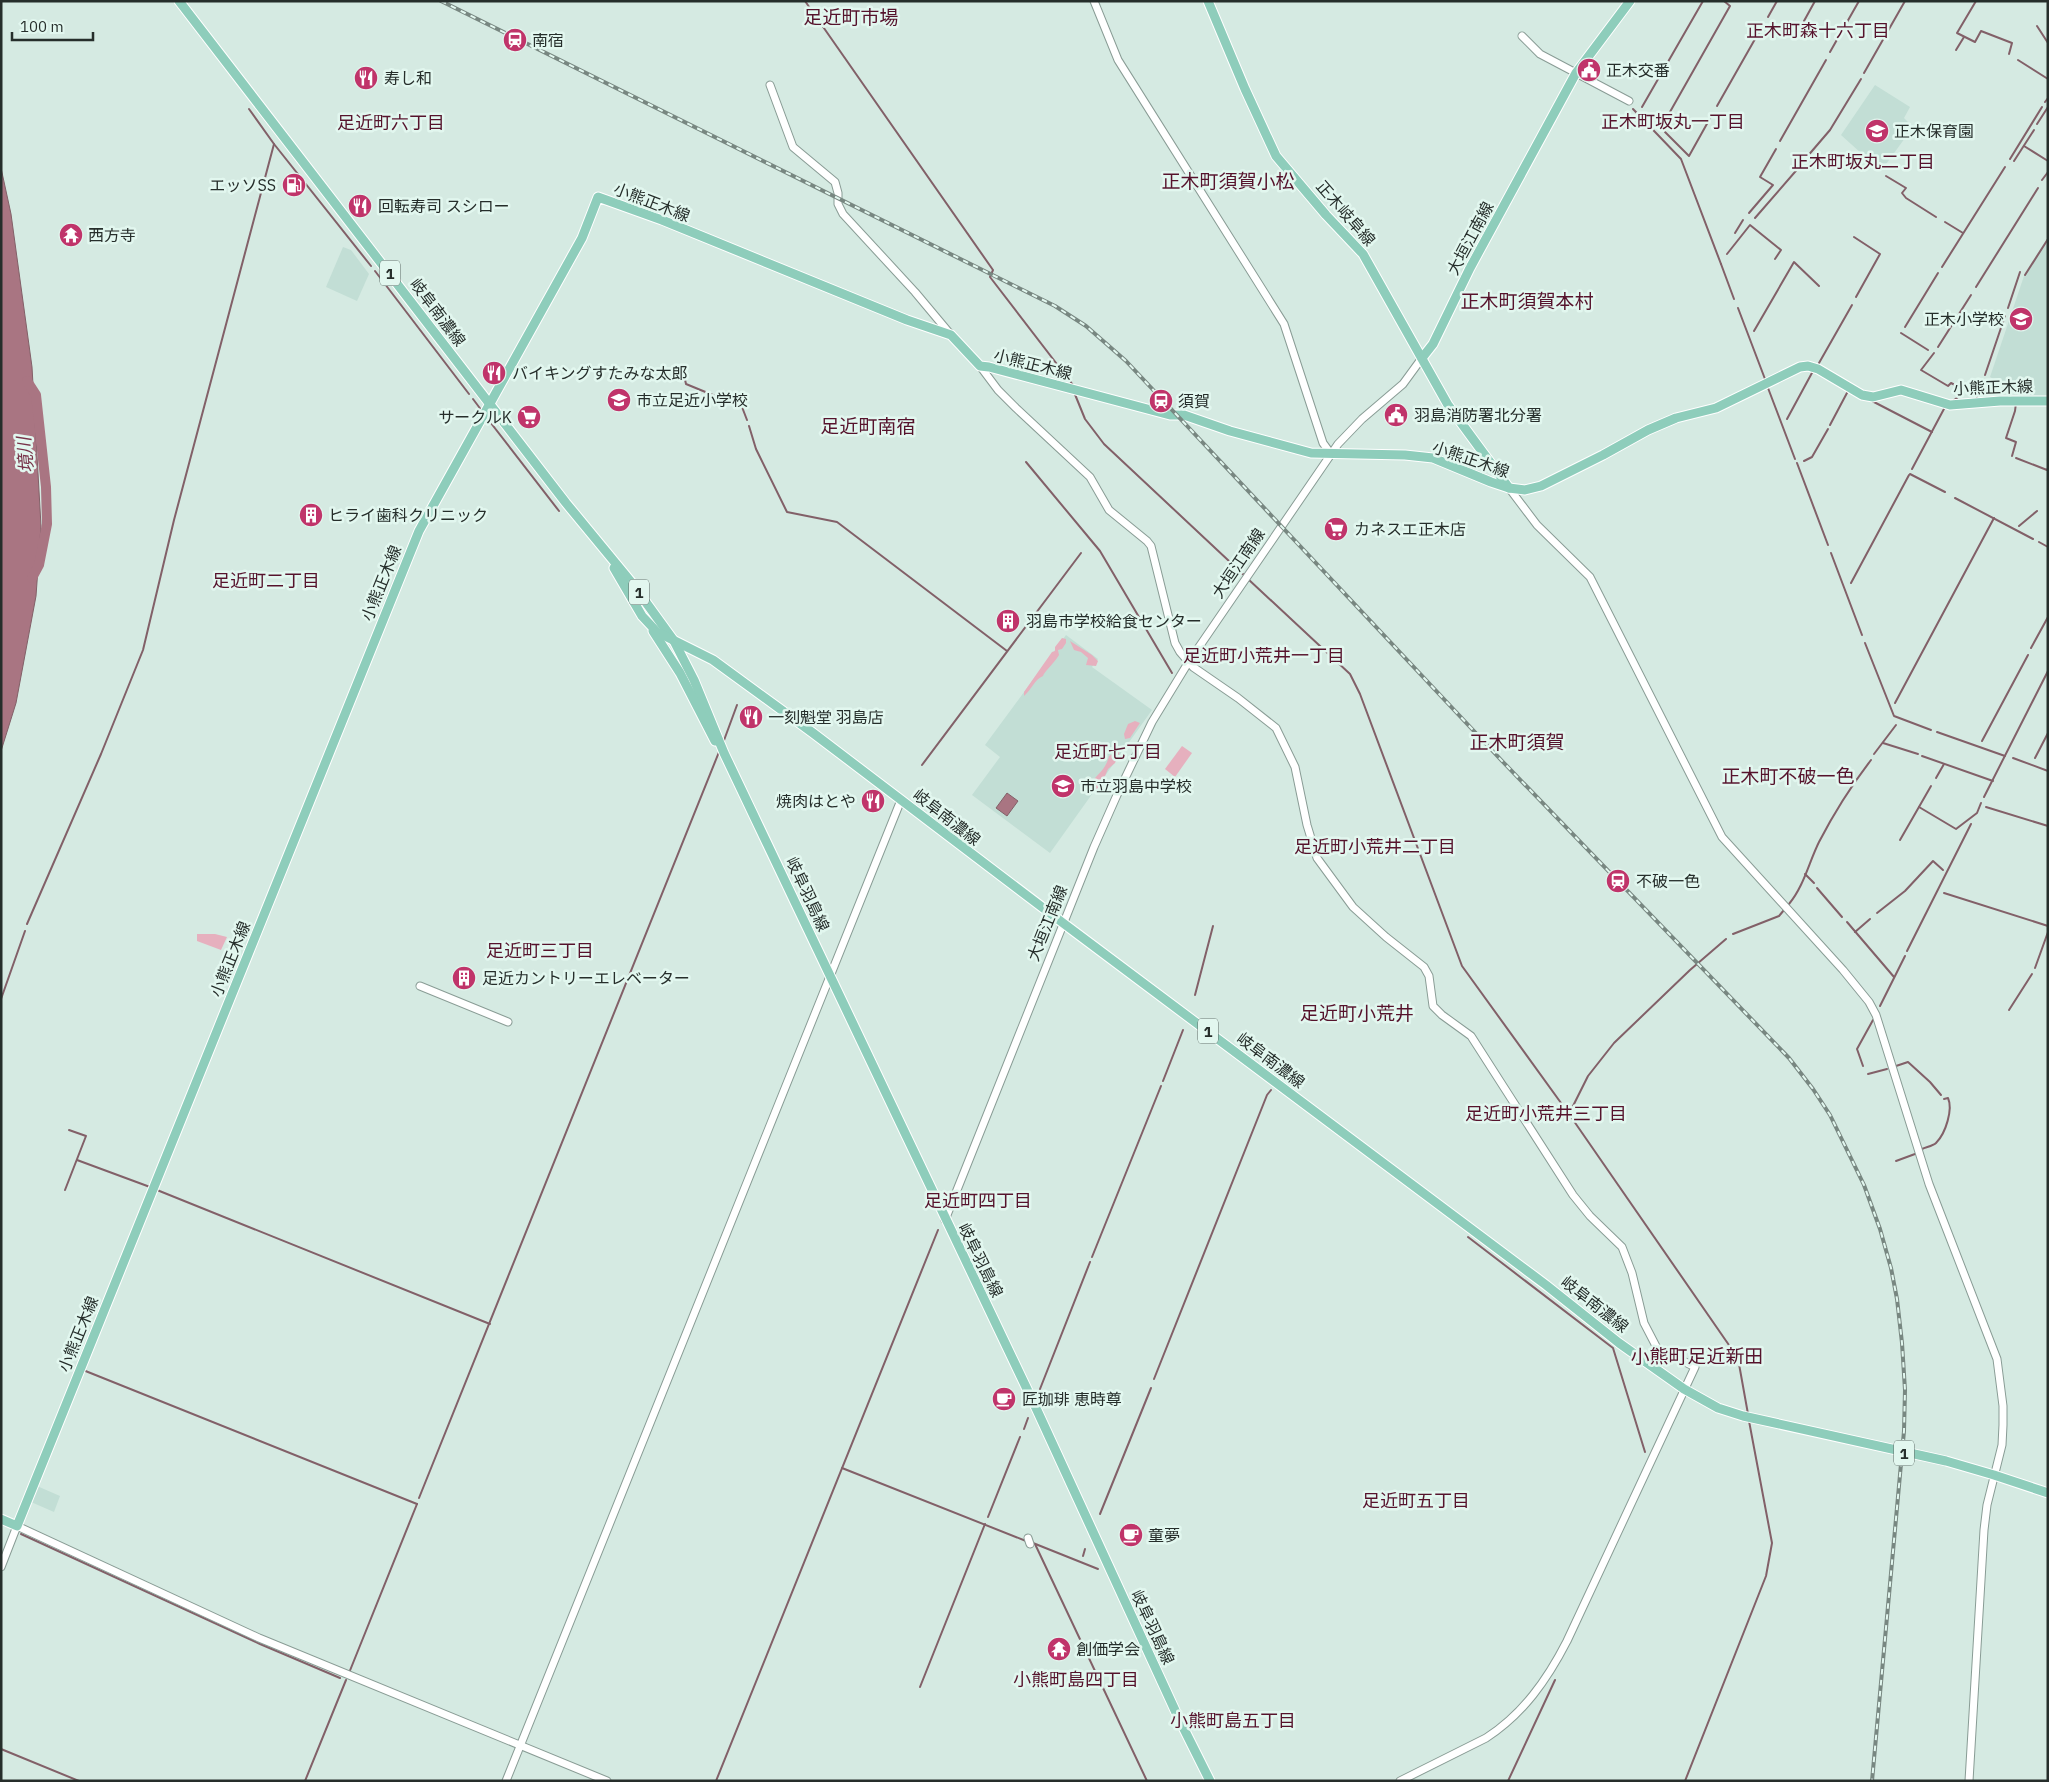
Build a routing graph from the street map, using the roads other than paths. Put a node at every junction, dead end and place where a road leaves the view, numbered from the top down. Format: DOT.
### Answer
graph roads {
  1 [pos="180,1"];
  2 [pos="1094,1"];
  3 [pos="1208,1"];
  4 [pos="1630,1"];
  5 [pos="1522,36"];
  6 [pos="1576,73"];
  7 [pos="770,85"];
  8 [pos="1628,101"];
  9 [pos="950,335"];
  10 [pos="1422,358"];
  11 [pos="980,366"];
  12 [pos="2048,401"];
  13 [pos="490,404"];
  14 [pos="1331,454"];
  15 [pos="1509,488"];
  16 [pos="599,546"];
  17 [pos="647,623"];
  18 [pos="674,641"];
  19 [pos="1188,662"];
  20 [pos="724,753"];
  21 [pos="901,800"];
  22 [pos="1063,923"];
  23 [pos="831,977"];
  24 [pos="420,986"];
  25 [pos="508,1022"];
  26 [pos="945,1220"];
  27 [pos="1684,1389"];
  28 [pos="1994,1475"];
  29 [pos="2048,1494"];
  30 [pos="1,1519"];
  31 [pos="17,1526"];
  32 [pos="1,1567"];
  33 [pos="520,1745"];
  34 [pos="506,1781"];
  35 [pos="606,1781"];
  36 [pos="1210,1781"];
  37 [pos="1400,1781"];
  38 [pos="1970,1781"];
  1 -- 13 [label="main road, 岐阜南濃線 / 1"];
  2 -- 14 [label="street"];
  3 -- 10 [label="main road, 正木岐阜線"];
  4 -- 6 [label="main road, 大垣江南線"];
  5 -- 6 [label="street"];
  6 -- 8 [label="street"];
  6 -- 10 [label="main road, 大垣江南線"];
  7 -- 9 [label="street"];
  9 -- 11 [label="main road, 小熊正木線"];
  9 -- 13 [label="main road, 小熊正木線"];
  10 -- 14 [label="street, 大垣江南線"];
  10 -- 15 [label="main road, 正木岐阜線"];
  11 -- 14 [label="main road, 小熊正木線"];
  11 -- 19 [label="street"];
  12 -- 15 [label="main road, 小熊正木線"];
  13 -- 16 [label="main road, 岐阜南濃線 / 1"];
  13 -- 31 [label="main road, 小熊正木線"];
  14 -- 15 [label="main road, 小熊正木線"];
  14 -- 19 [label="street, 大垣江南線"];
  15 -- 28 [label="street"];
  16 -- 17 [label="main road, 岐阜南濃線 / 1"];
  16 -- 18 [label="main road, 岐阜南濃線 / 1"];
  17 -- 18 [label="main road, 岐阜南濃線 / 1"];
  17 -- 20 [label="main road, 岐阜羽島線"];
  18 -- 20 [label="main road, 岐阜羽島線"];
  18 -- 21 [label="main road, 岐阜南濃線 / 1"];
  19 -- 22 [label="street, 大垣江南線"];
  19 -- 27 [label="street"];
  20 -- 23 [label="main road, 岐阜羽島線"];
  21 -- 22 [label="main road, 岐阜南濃線 / 1"];
  21 -- 23 [label="street"];
  22 -- 26 [label="street, 大垣江南線"];
  22 -- 27 [label="main road, 岐阜南濃線 / 1"];
  23 -- 26 [label="main road, 岐阜羽島線"];
  23 -- 33 [label="street"];
  24 -- 25 [label="street"];
  26 -- 36 [label="main road, 岐阜羽島線"];
  27 -- 28 [label="main road, 岐阜南濃線 / 1"];
  27 -- 37 [label="street"];
  28 -- 29 [label="main road, 1"];
  28 -- 38 [label="street"];
  30 -- 31 [label="main road"];
  31 -- 32 [label="street"];
  31 -- 33 [label="street"];
  33 -- 34 [label="street"];
  33 -- 35 [label="street"];
}
